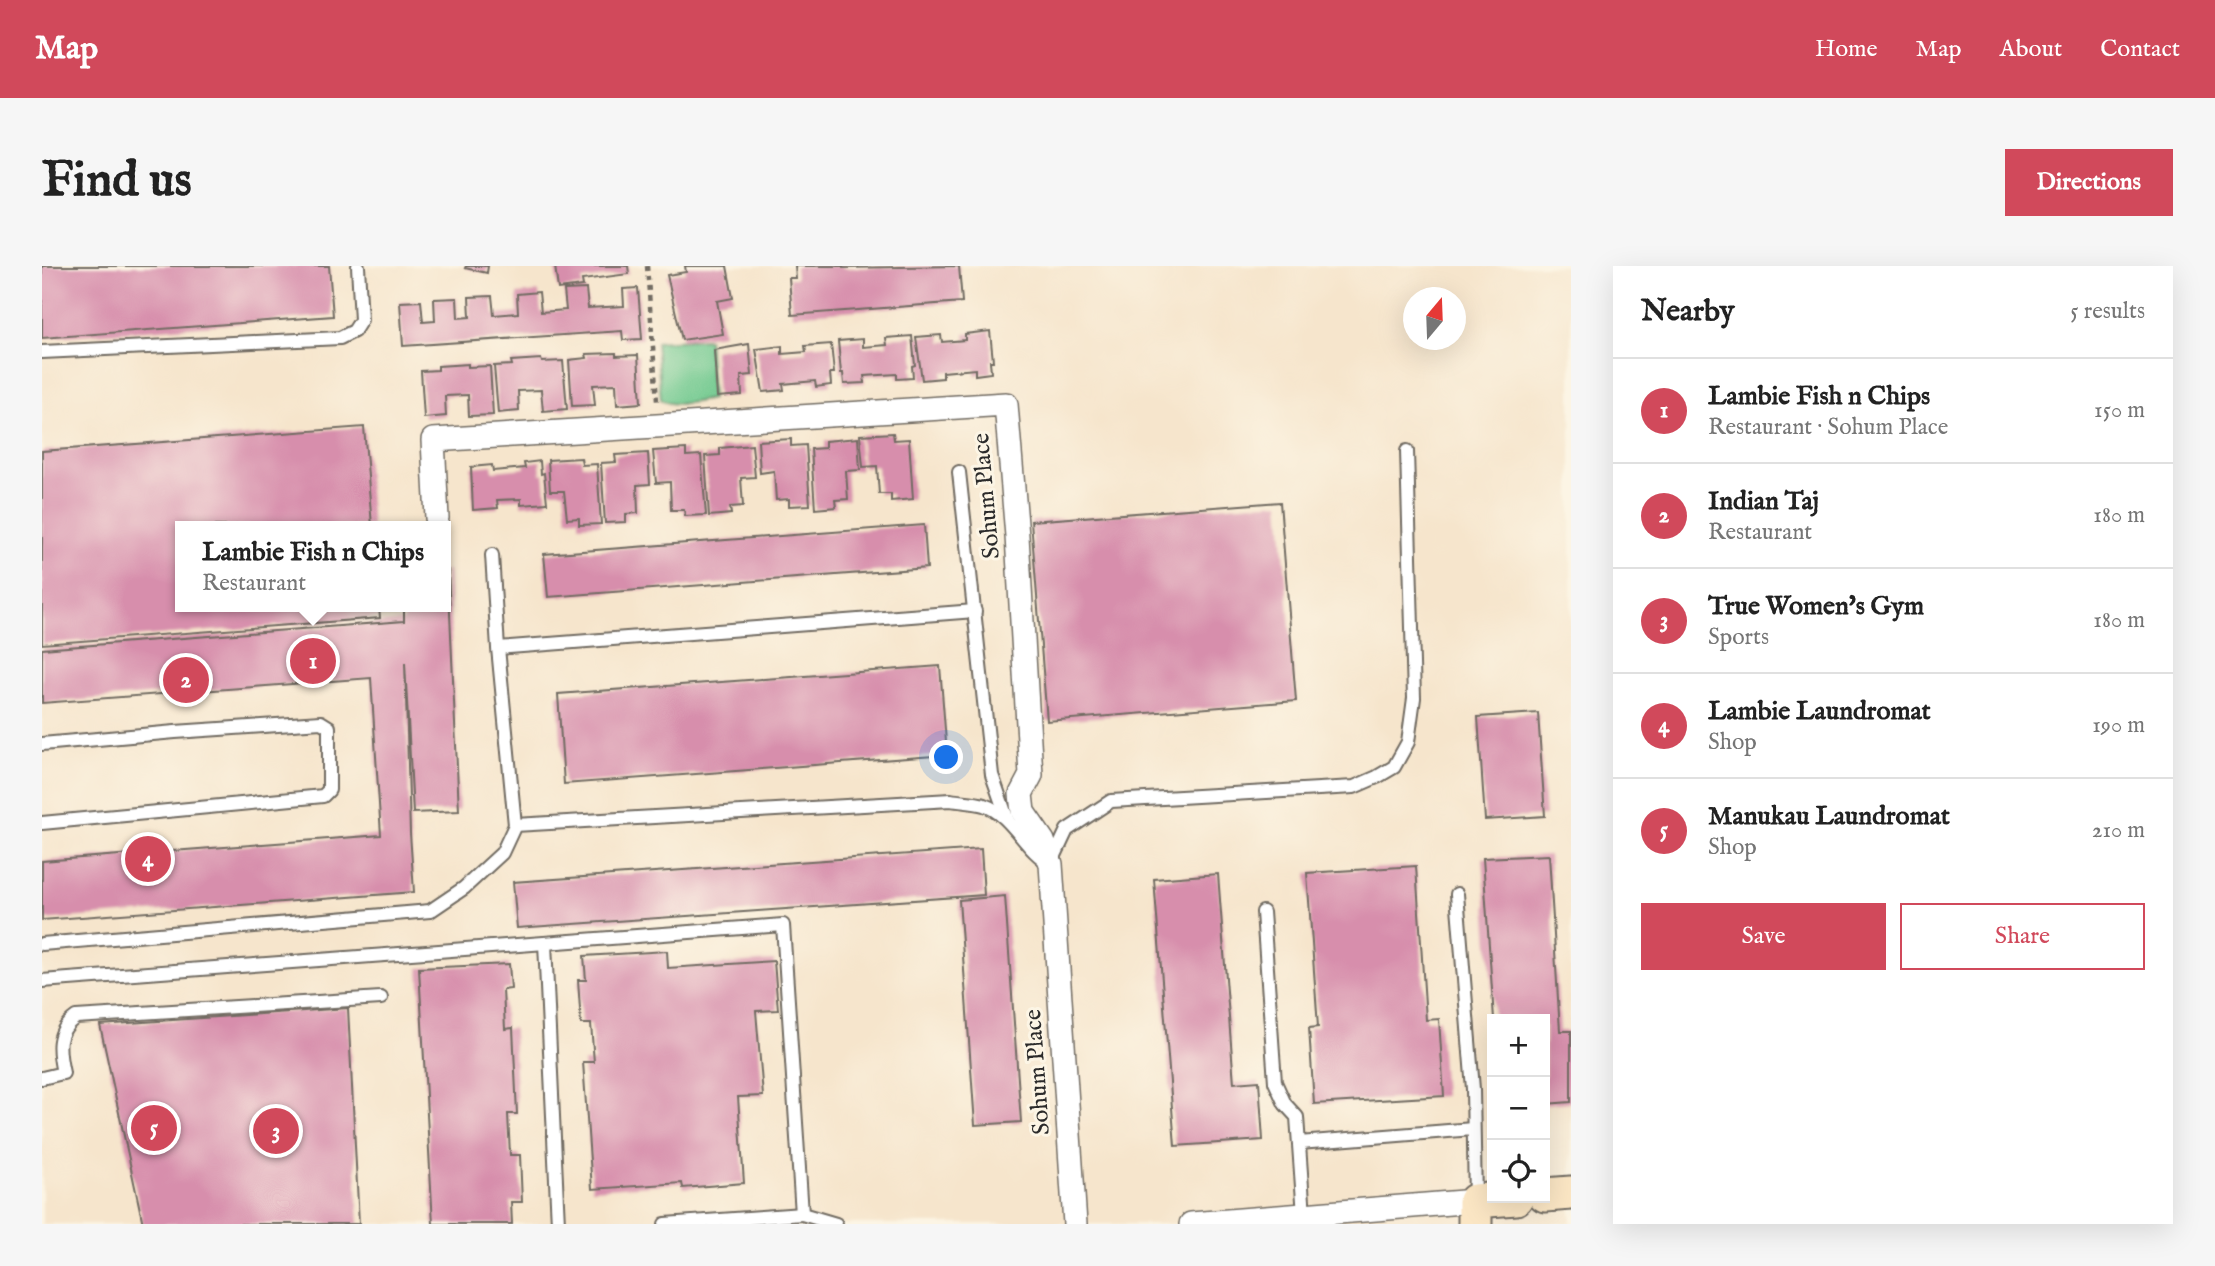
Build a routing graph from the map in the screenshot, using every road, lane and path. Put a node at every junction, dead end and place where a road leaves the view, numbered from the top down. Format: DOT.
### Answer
graph roads {
  1 [pos="358,266"];
  2 [pos="647,266"];
  3 [pos="42,352"];
  4 [pos="659,426"];
  5 [pos="1406,451"];
  6 [pos="959,472"];
  7 [pos="437,517"];
  8 [pos="492,555"];
  9 [pos="975,611"];
  10 [pos="498,648"];
  11 [pos="42,744"];
  12 [pos="42,822"];
  13 [pos="1008,822"];
  14 [pos="515,825"];
  15 [pos="1051,864"];
  16 [pos="1457,894"];
  17 [pos="1263,912"];
  18 [pos="545,943"];
  19 [pos="42,944"];
  20 [pos="42,981"];
  21 [pos="381,998"];
  22 [pos="42,1078"];
  23 [pos="1473,1129"];
  24 [pos="1299,1143"];
  25 [pos="1571,1193"];
  26 [pos="1550,1195"];
  27 [pos="1501,1203"];
  28 [pos="1475,1212"];
  29 [pos="802,1214"];
  30 [pos="1304,1215"];
  31 [pos="1373,1217"];
  32 [pos="1206,1223"];
  33 [pos="558,1224"];
  34 [pos="665,1224"];
  35 [pos="836,1224"];
  36 [pos="1075,1224"];
  1 -- 3 [label="lane"];
  2 -- 4 [label="path"];
  4 -- 7 [label="street, Sohum Place"];
  4 -- 15 [label="street, Sohum Place"];
  5 -- 15 [label="lane"];
  6 -- 9 [label="lane"];
  8 -- 10 [label="lane"];
  9 -- 10 [label="lane"];
  9 -- 13 [label="lane"];
  10 -- 14 [label="lane"];
  11 -- 12 [label="lane"];
  13 -- 14 [label="lane"];
  13 -- 15 [label="lane"];
  14 -- 19 [label="lane"];
  15 -- 36 [label="street, Sohum Place"];
  16 -- 23 [label="lane"];
  17 -- 24 [label="lane"];
  18 -- 20 [label="lane"];
  18 -- 29 [label="lane"];
  18 -- 33 [label="lane"];
  21 -- 22 [label="lane"];
  23 -- 24 [label="lane"];
  23 -- 28 [label="lane"];
  24 -- 30 [label="lane"];
  25 -- 26 [label="street"];
  27 -- 28 [label="street"];
  28 -- 31 [label="street"];
  29 -- 34 [label="lane"];
  29 -- 35 [label="lane"];
  30 -- 31 [label="street"];
  30 -- 32 [label="street"];
}
